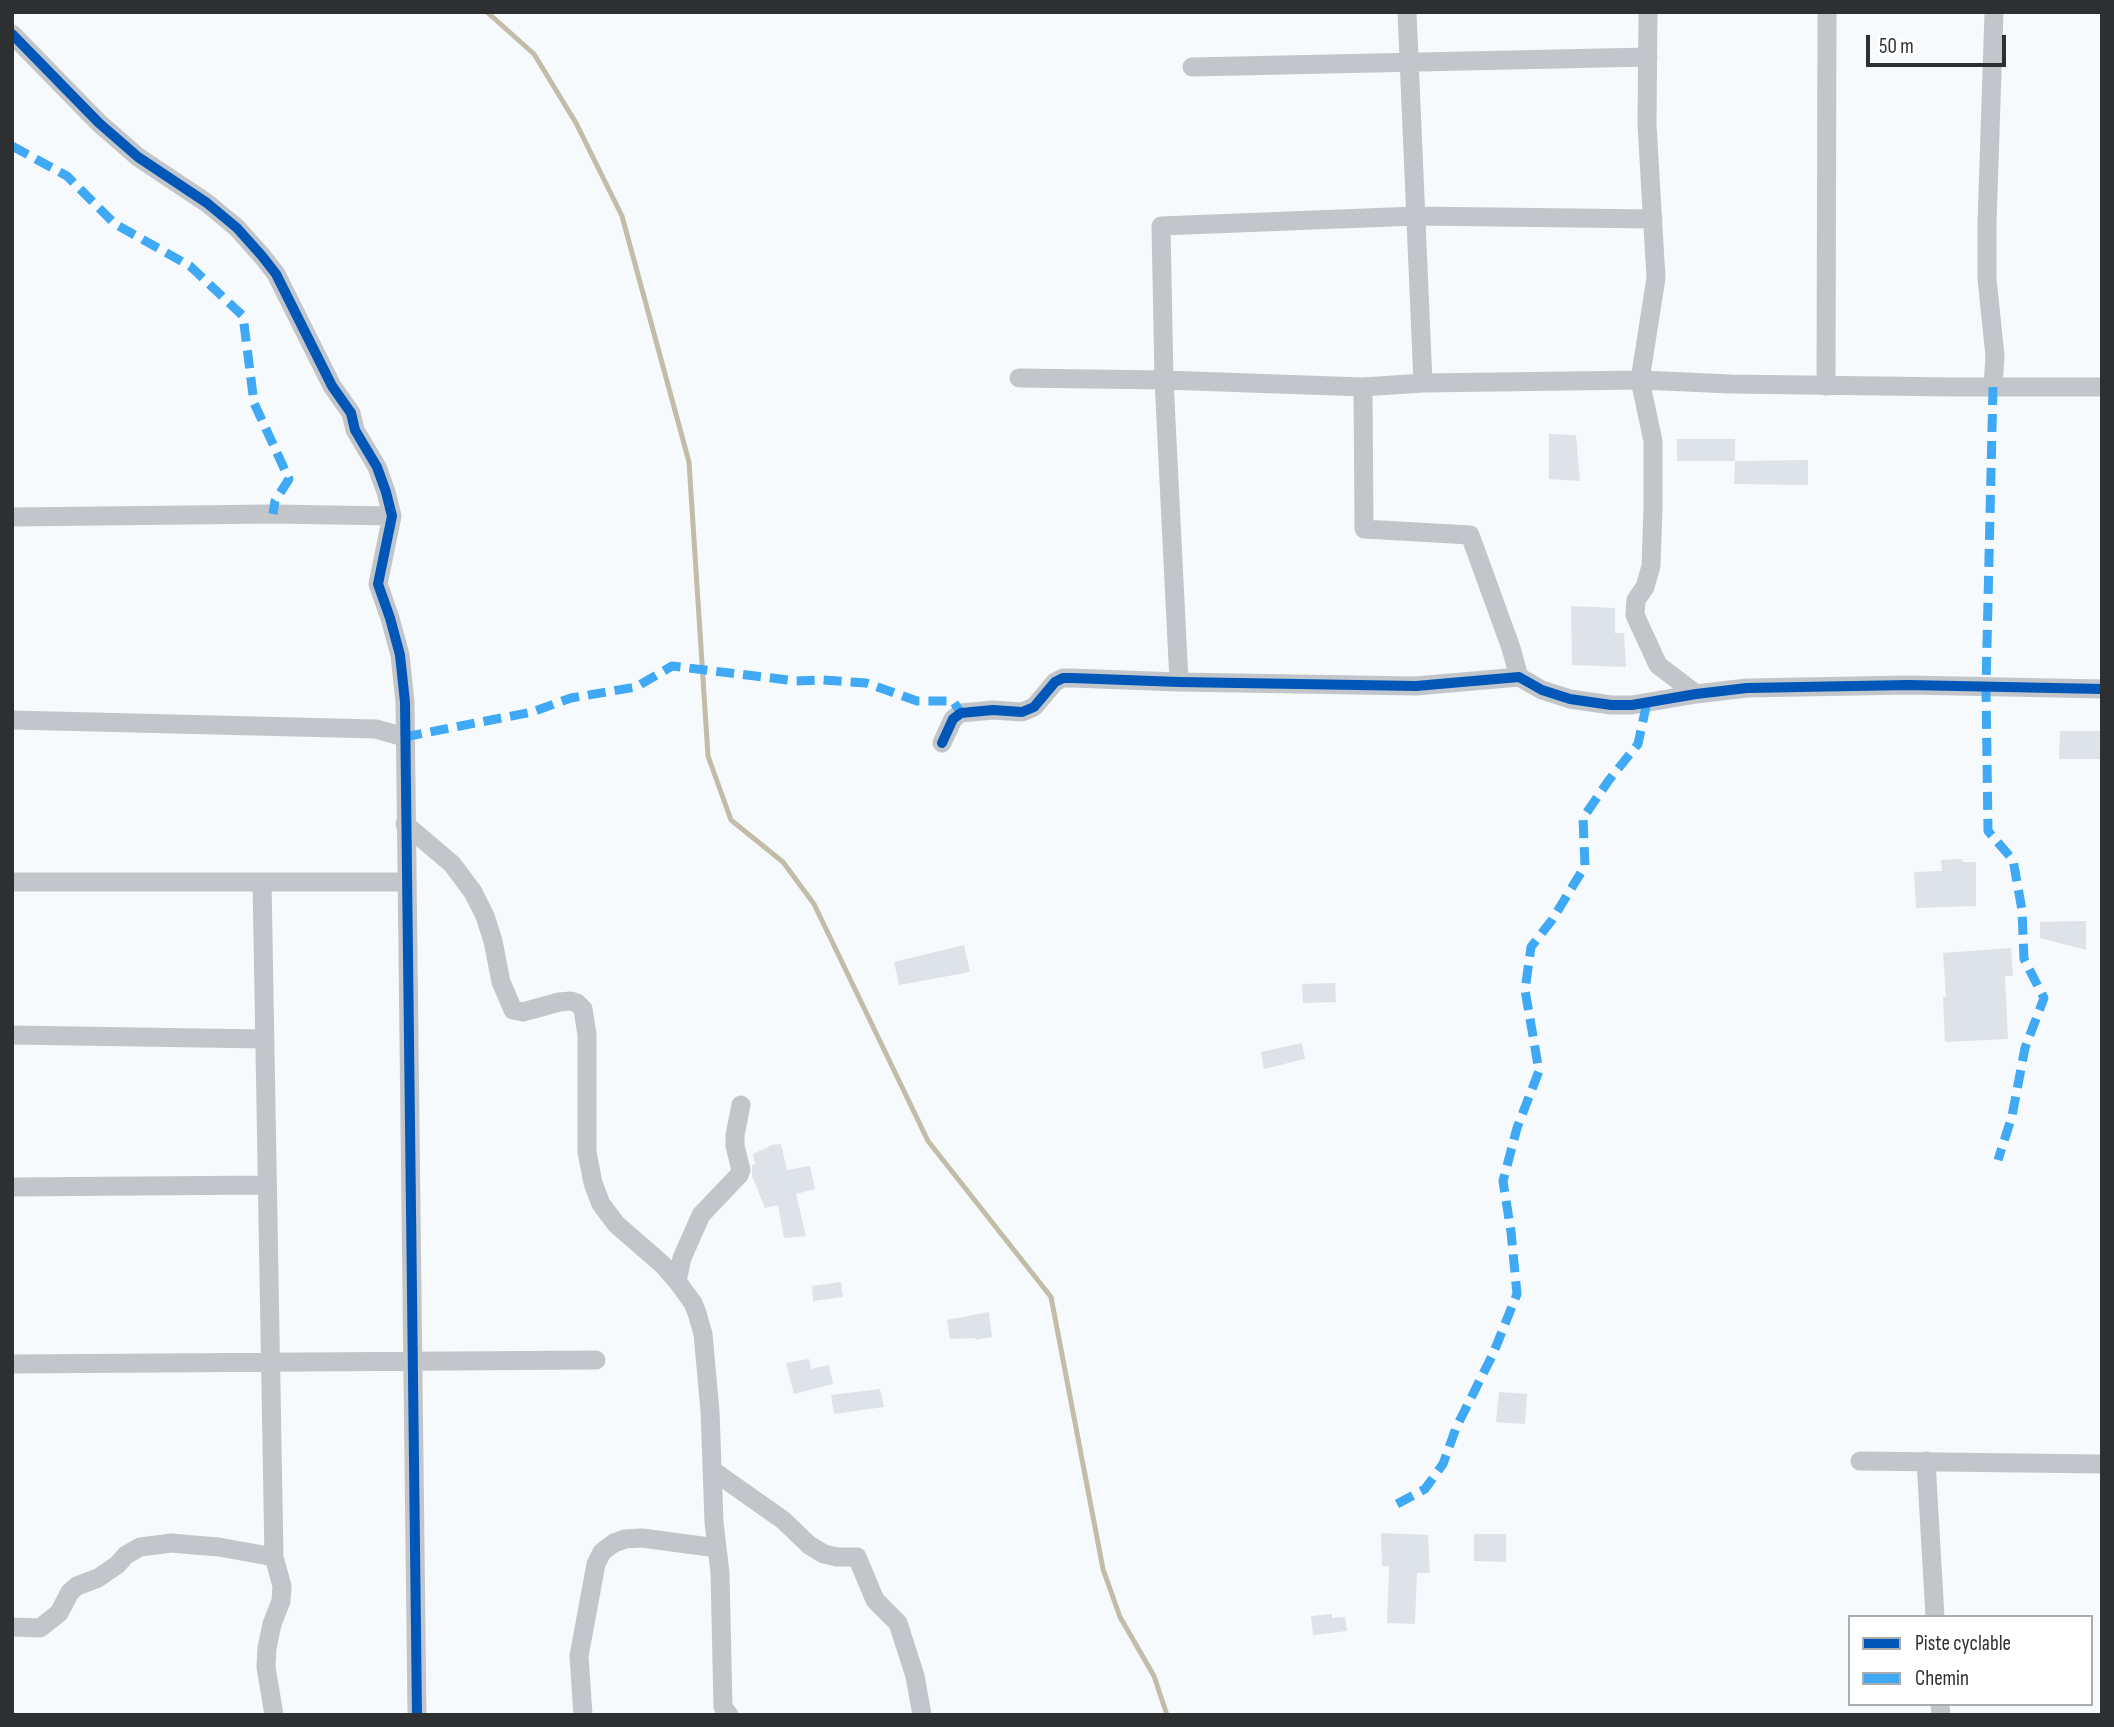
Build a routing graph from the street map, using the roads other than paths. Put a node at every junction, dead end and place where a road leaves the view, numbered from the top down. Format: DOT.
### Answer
graph roads {
  1 [pos="1407,12"];
  2 [pos="1648,12"];
  3 [pos="1827,12"];
  4 [pos="1994,12"];
  5 [pos="12,34"];
  6 [pos="1648,57"];
  7 [pos="1409,62"];
  8 [pos="1192,67"];
  9 [pos="1416,216"];
  10 [pos="1653,219"];
  11 [pos="1019,378"];
  12 [pos="1164,380"];
  13 [pos="1640,380"];
  14 [pos="1423,383"];
  15 [pos="1826,386"];
  16 [pos="1363,387"];
  17 [pos="1993,387"];
  18 [pos="2102,387"];
  19 [pos="392,516"];
  20 [pos="12,517"];
  21 [pos="1519,677"];
  22 [pos="1179,682"];
  23 [pos="2102,689"];
  24 [pos="1696,694"];
  25 [pos="12,720"];
  26 [pos="404,737"];
  27 [pos="942,743"];
  28 [pos="405,824"];
  29 [pos="12,882"];
  30 [pos="261,882"];
  31 [pos="406,882"];
  32 [pos="12,1035"];
  33 [pos="264,1040"];
  34 [pos="741,1105"];
  35 [pos="267,1185"];
  36 [pos="12,1187"];
  37 [pos="677,1280"];
  38 [pos="596,1360"];
  39 [pos="413,1362"];
  40 [pos="270,1363"];
  41 [pos="12,1364"];
  42 [pos="1860,1461"];
  43 [pos="1926,1461"];
  44 [pos="2102,1464"];
  45 [pos="712,1470"];
  46 [pos="717,1548"];
  47 [pos="274,1557"];
  48 [pos="1935,1615"];
  49 [pos="12,1627"];
  50 [pos="274,1715"];
  51 [pos="417,1715"];
  52 [pos="583,1715"];
  53 [pos="729,1715"];
  54 [pos="922,1715"];
  1 -- 7 [label="street"];
  2 -- 6 [label="street"];
  3 -- 15 [label="street"];
  4 -- 17 [label="street"];
  5 -- 19 [label="street"];
  6 -- 7 [label="street"];
  6 -- 10 [label="street"];
  7 -- 8 [label="street"];
  7 -- 9 [label="street"];
  9 -- 10 [label="street"];
  9 -- 12 [label="street"];
  9 -- 14 [label="street"];
  10 -- 13 [label="street"];
  11 -- 12 [label="street"];
  12 -- 16 [label="street"];
  12 -- 22 [label="street"];
  13 -- 14 [label="street"];
  13 -- 15 [label="street"];
  13 -- 24 [label="street"];
  14 -- 16 [label="street"];
  15 -- 17 [label="street"];
  16 -- 21 [label="street"];
  17 -- 18 [label="street"];
  19 -- 20 [label="street"];
  19 -- 26 [label="street"];
  21 -- 22 [label="street"];
  21 -- 24 [label="street"];
  22 -- 27 [label="street"];
  23 -- 24 [label="street"];
  25 -- 26 [label="street"];
  26 -- 28 [label="street"];
  28 -- 31 [label="street"];
  28 -- 37 [label="street"];
  29 -- 30 [label="street"];
  30 -- 31 [label="street"];
  30 -- 33 [label="street"];
  31 -- 39 [label="street"];
  32 -- 33 [label="street"];
  33 -- 35 [label="street"];
  34 -- 37 [label="street"];
  35 -- 36 [label="street"];
  35 -- 40 [label="street"];
  37 -- 45 [label="street"];
  38 -- 39 [label="street"];
  39 -- 40 [label="street"];
  39 -- 51 [label="street"];
  40 -- 41 [label="street"];
  40 -- 47 [label="street"];
  42 -- 43 [label="street"];
  43 -- 44 [label="street"];
  43 -- 48 [label="street"];
  45 -- 46 [label="street"];
  45 -- 54 [label="street"];
  46 -- 52 [label="street"];
  46 -- 53 [label="street"];
  47 -- 49 [label="street"];
  47 -- 50 [label="street"];
}
